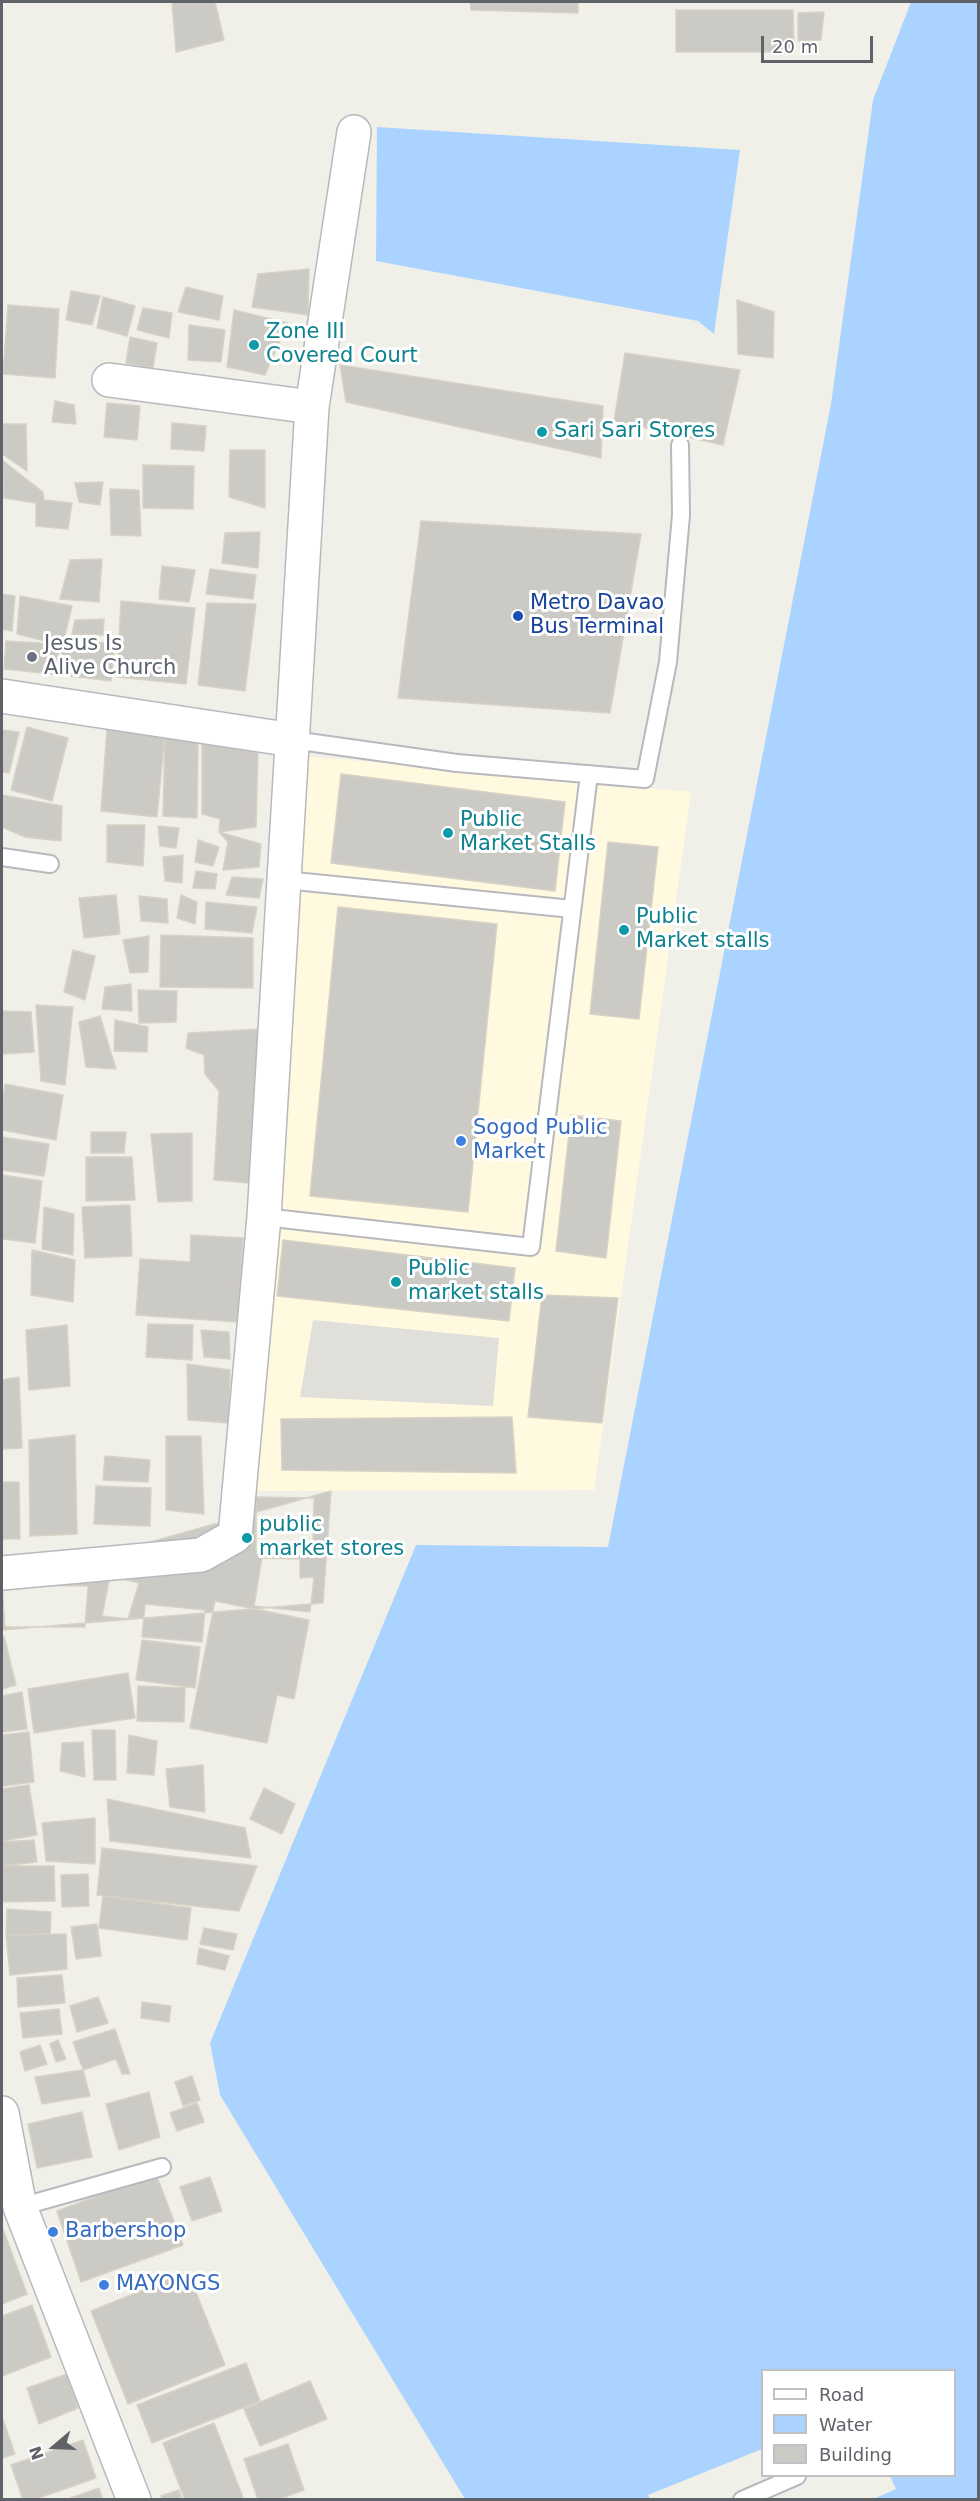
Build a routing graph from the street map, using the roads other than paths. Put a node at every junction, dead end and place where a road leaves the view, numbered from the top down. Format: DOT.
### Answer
graph roads {
  1 [pos="354,132"];
  2 [pos="109,380"];
  3 [pos="312,407"];
  4 [pos="680,444"];
  5 [pos="2,696"];
  6 [pos="293,740"];
  7 [pos="589,774"];
  8 [pos="2,857"];
  9 [pos="50,864"];
  10 [pos="285,880"];
  11 [pos="572,909"];
  12 [pos="264,1217"];
  13 [pos="2,1573"];
  14 [pos="2,2113"];
  15 [pos="162,2167"];
  16 [pos="11,2209"];
  17 [pos="792,2477"];
  18 [pos="134,2499"];
  19 [pos="742,2499"];
  1 -- 3 [label="street"];
  2 -- 3 [label="street"];
  3 -- 6 [label="street"];
  4 -- 7 [label="lane"];
  5 -- 6 [label="street"];
  6 -- 7 [label="lane"];
  6 -- 10 [label="street"];
  7 -- 11 [label="lane"];
  8 -- 9 [label="lane"];
  10 -- 11 [label="lane"];
  10 -- 12 [label="street"];
  11 -- 12 [label="lane"];
  12 -- 13 [label="street"];
  14 -- 16 [label="street"];
  15 -- 16 [label="lane"];
  16 -- 18 [label="street"];
  17 -- 19 [label="lane"];
}
